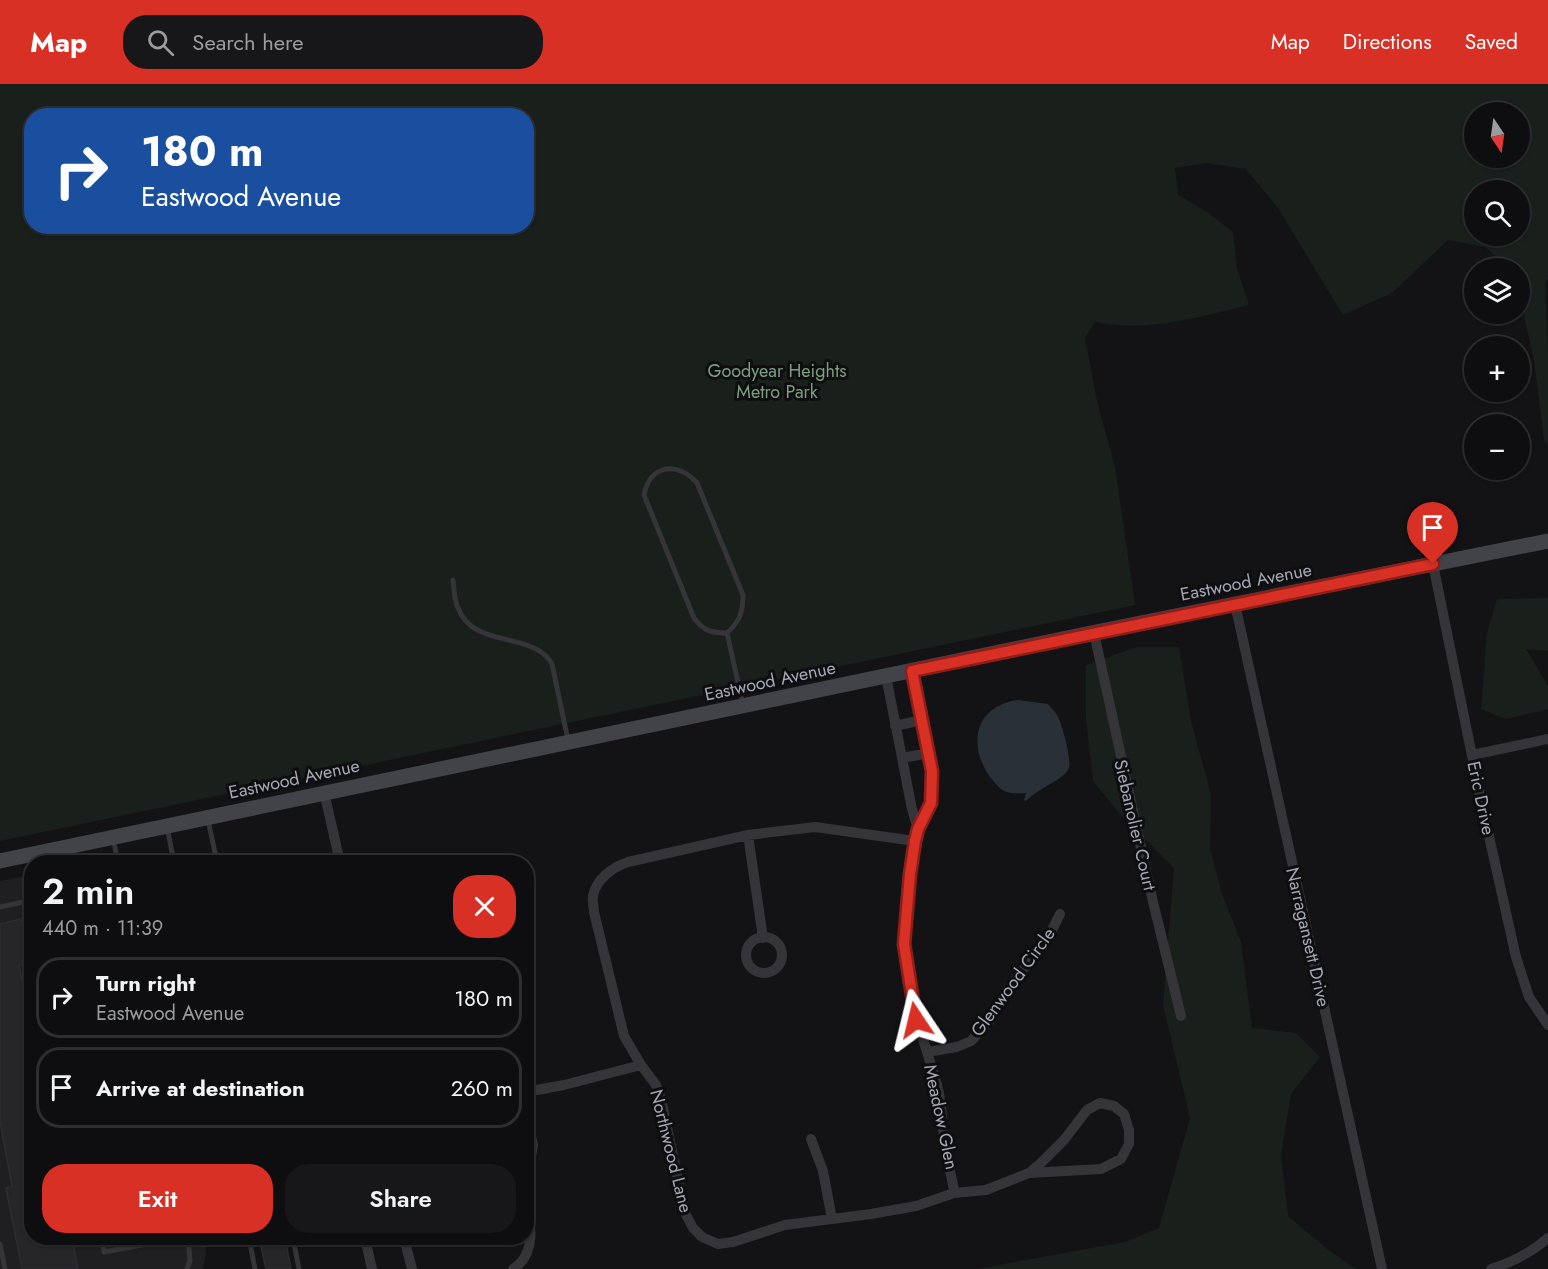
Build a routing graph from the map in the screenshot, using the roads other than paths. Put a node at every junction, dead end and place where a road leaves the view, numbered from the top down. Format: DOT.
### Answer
graph roads {
  1 [pos="1548,541"];
  2 [pos="1433,564"];
  3 [pos="453,580"];
  4 [pos="1235,604"];
  5 [pos="727,633"];
  6 [pos="1094,633"];
  7 [pos="912,671"];
  8 [pos="886,676"];
  9 [pos="743,706"];
  10 [pos="922,720"];
  11 [pos="895,726"];
  12 [pos="1548,739"];
  13 [pos="568,742"];
  14 [pos="929,753"];
  15 [pos="1472,755"];
  16 [pos="902,758"];
  17 [pos="324,792"];
  18 [pos="208,817"];
  19 [pos="167,826"];
  20 [pos="918,829"];
  21 [pos="748,835"];
  22 [pos="113,837"];
  23 [pos="915,841"];
  24 [pos="28,855"];
  25 [pos="117,855"];
  26 [pos="173,855"];
  27 [pos="216,855"];
  28 [pos="338,855"];
  29 [pos="24,856"];
  30 [pos="0,861"];
  31 [pos="24,902"];
  32 [pos="0,907"];
  33 [pos="1060,914"];
  34 [pos="763,938"];
  35 [pos="1181,1016"];
  36 [pos="1548,1025"];
  37 [pos="927,1052"];
  38 [pos="641,1065"];
  39 [pos="534,1091"];
  40 [pos="812,1139"];
  41 [pos="1029,1173"];
  42 [pos="954,1193"];
  43 [pos="832,1219"];
  44 [pos="1548,1239"];
  45 [pos="0,1244"];
  46 [pos="103,1245"];
  47 [pos="141,1245"];
  48 [pos="189,1245"];
  49 [pos="250,1245"];
  50 [pos="294,1245"];
  51 [pos="367,1245"];
  52 [pos="406,1245"];
  53 [pos="529,1245"];
  54 [pos="521,1267"];
  55 [pos="5,1269"];
  56 [pos="187,1269"];
  57 [pos="255,1269"];
  58 [pos="299,1269"];
  59 [pos="372,1269"];
  60 [pos="412,1269"];
  61 [pos="1382,1269"];
  62 [pos="1491,1269"];
  1 -- 2 [label="street, Eastwood Avenue"];
  2 -- 4 [label="street, Eastwood Avenue"];
  2 -- 15 [label="street, Eric Drive"];
  3 -- 13 [label="lane"];
  4 -- 6 [label="street, Eastwood Avenue"];
  4 -- 61 [label="street, Narragansett Drive"];
  5 -- 5 [label="lane"];
  5 -- 9 [label="lane"];
  6 -- 7 [label="street, Eastwood Avenue"];
  6 -- 35 [label="street, Siebanolier Court"];
  7 -- 8 [label="street, Eastwood Avenue"];
  7 -- 10 [label="street, Meadow Glen"];
  8 -- 9 [label="street, Eastwood Avenue"];
  8 -- 11 [label="street, Meadow Glen"];
  9 -- 13 [label="street, Eastwood Avenue"];
  10 -- 11 [label="street"];
  10 -- 14 [label="street, Meadow Glen"];
  11 -- 16 [label="street, Meadow Glen"];
  12 -- 15 [label="street"];
  13 -- 17 [label="street, Eastwood Avenue"];
  14 -- 16 [label="street"];
  14 -- 20 [label="street, Meadow Glen"];
  15 -- 36 [label="street, Eric Drive"];
  16 -- 20 [label="street, Meadow Glen"];
  17 -- 18 [label="street, Eastwood Avenue"];
  17 -- 28 [label="street"];
  18 -- 19 [label="street, Eastwood Avenue"];
  18 -- 27 [label="lane"];
  19 -- 22 [label="street, Eastwood Avenue"];
  19 -- 26 [label="lane"];
  20 -- 23 [label="street, Meadow Glen"];
  21 -- 23 [label="street, Northwood Lane"];
  21 -- 34 [label="street"];
  21 -- 38 [label="street, Northwood Lane"];
  22 -- 24 [label="street, Eastwood Avenue"];
  22 -- 25 [label="lane"];
  23 -- 37 [label="street, Meadow Glen"];
  29 -- 30 [label="street, Eastwood Avenue"];
  31 -- 32 [label="lane"];
  33 -- 37 [label="street, Glenwood Circle"];
  37 -- 42 [label="street, Meadow Glen"];
  38 -- 39 [label="street"];
  38 -- 43 [label="street, Northwood Lane"];
  40 -- 43 [label="street"];
  41 -- 41 [label="street, Northwood Lane"];
  41 -- 42 [label="street, Northwood Lane"];
  42 -- 43 [label="street, Northwood Lane"];
  44 -- 62 [label="street"];
  45 -- 55 [label="lane"];
  46 -- 47 [label="lane"];
  48 -- 56 [label="lane"];
  49 -- 57 [label="lane"];
  50 -- 58 [label="lane"];
  51 -- 59 [label="street"];
  52 -- 60 [label="street"];
  53 -- 54 [label="street"];
}
